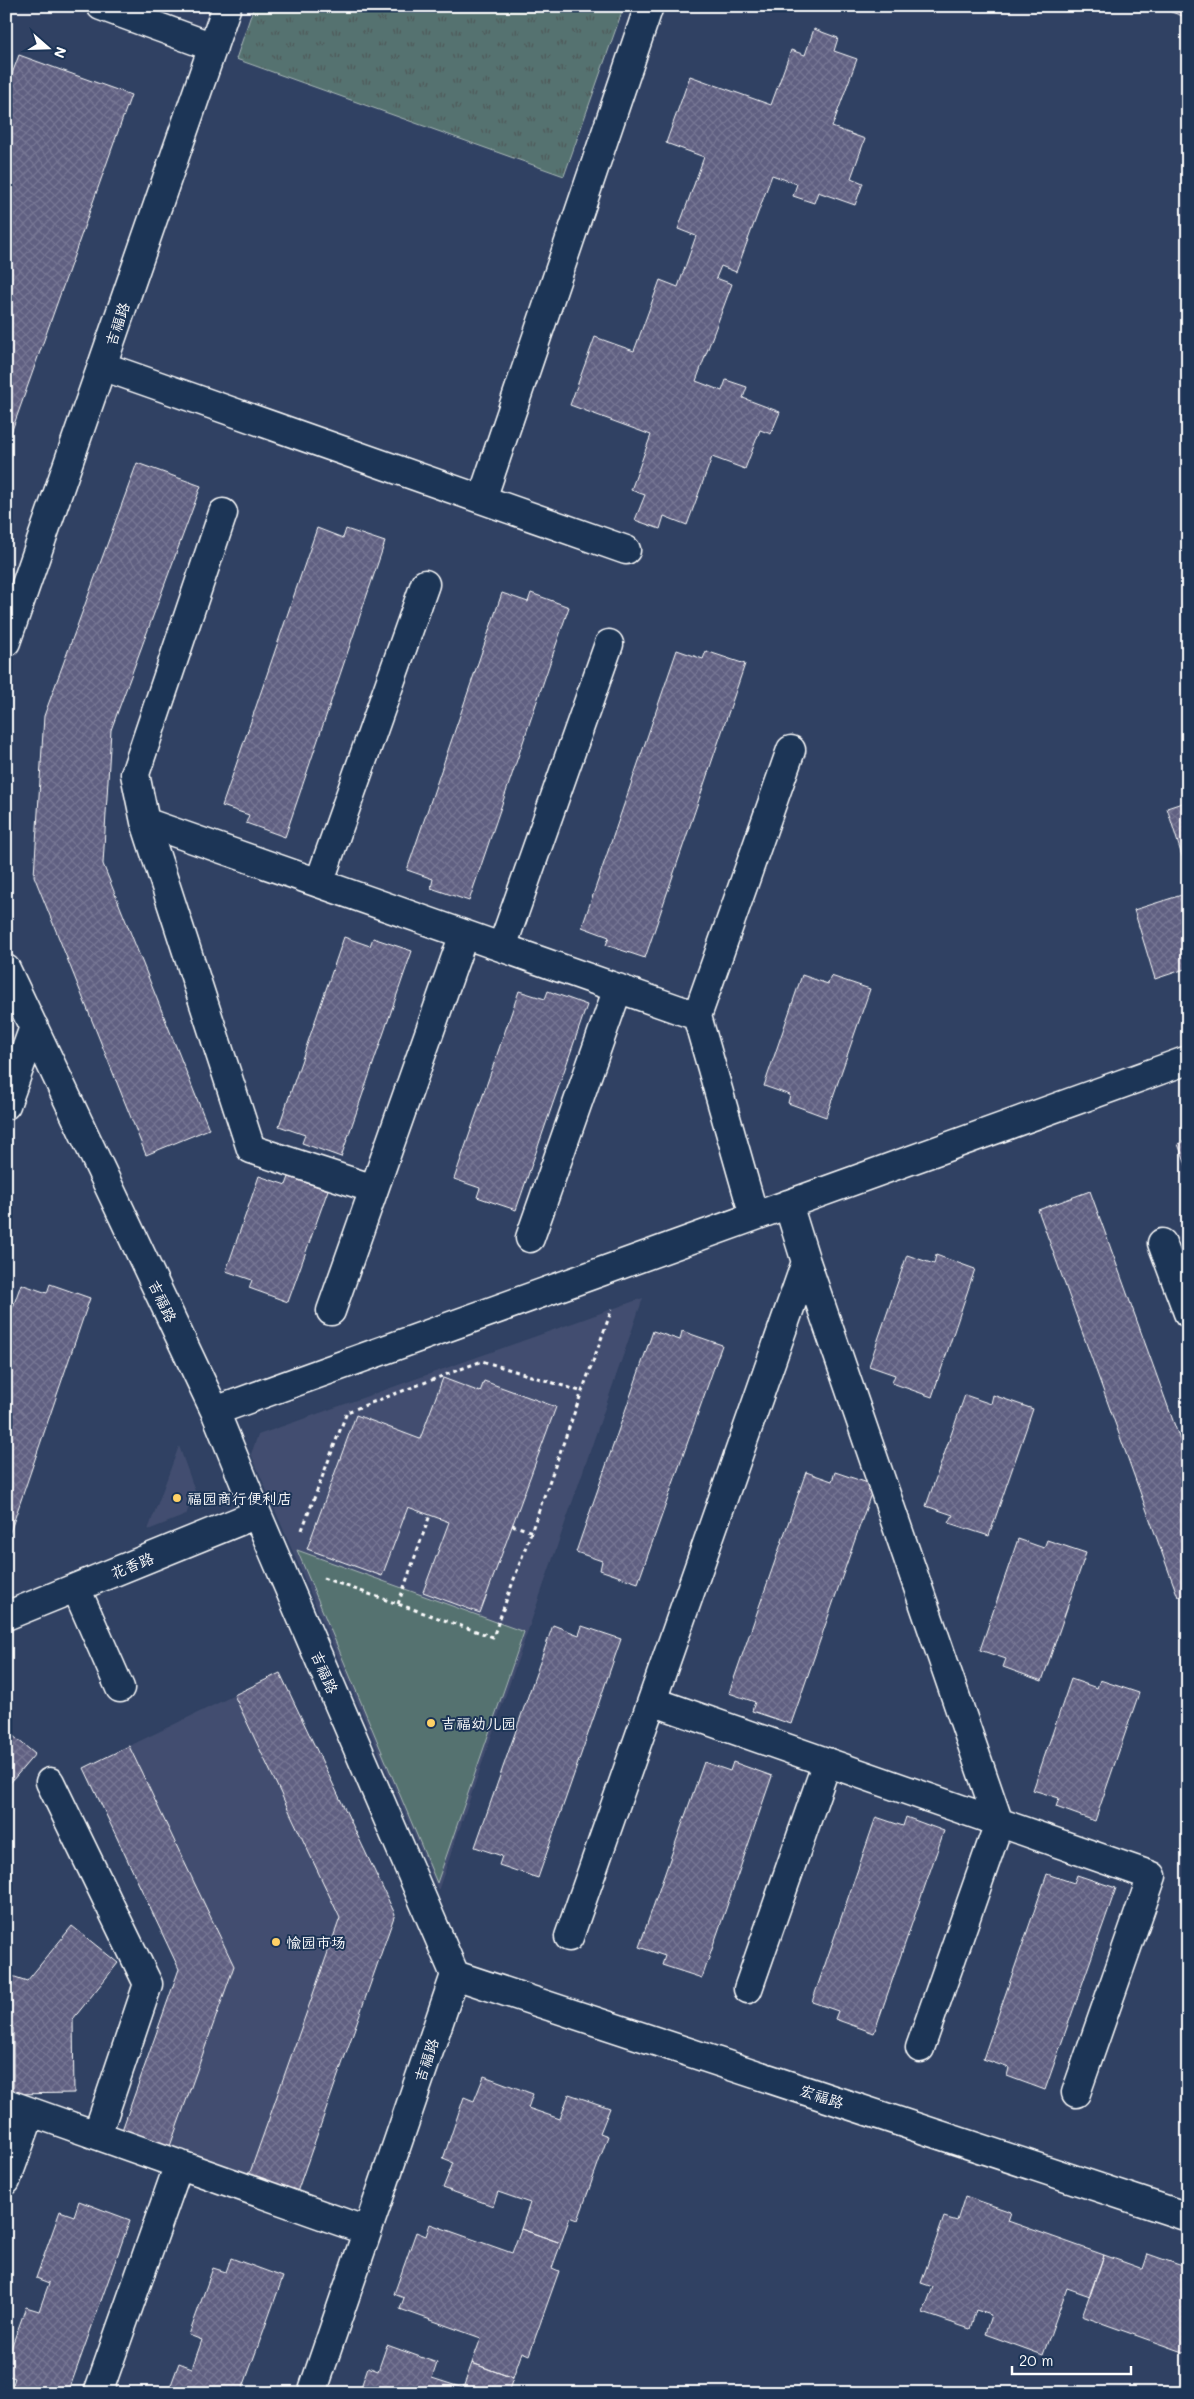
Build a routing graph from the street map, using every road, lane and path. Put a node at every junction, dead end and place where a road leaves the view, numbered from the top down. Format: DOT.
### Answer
graph roads {
  1 [pos="101,6"];
  2 [pos="227,6"];
  3 [pos="649,6"];
  4 [pos="213,47"];
  5 [pos="102,366"];
  6 [pos="482,500"];
  7 [pos="223,513"];
  8 [pos="626,550"];
  9 [pos="425,584"];
  10 [pos="6,642"];
  11 [pos="608,644"];
  12 [pos="790,750"];
  13 [pos="145,822"];
  14 [pos="319,883"];
  15 [pos="464,934"];
  16 [pos="502,947"];
  17 [pos="6,969"];
  18 [pos="618,988"];
  19 [pos="697,1016"];
  20 [pos="34,1027"];
  21 [pos="1188,1060"];
  22 [pos="6,1105"];
  23 [pos="374,1189"];
  24 [pos="788,1204"];
  25 [pos="754,1216"];
  26 [pos="530,1238"];
  27 [pos="1162,1243"];
  28 [pos="806,1262"];
  29 [pos="612,1309"];
  30 [pos="332,1311"];
  31 [pos="1188,1313"];
  32 [pos="583,1392"];
  33 [pos="216,1411"];
  34 [pos="257,1514"];
  35 [pos="430,1515"];
  36 [pos="512,1525"];
  37 [pos="533,1532"];
  38 [pos="301,1533"];
  39 [pos="313,1574"];
  40 [pos="76,1588"];
  41 [pos="398,1604"];
  42 [pos="6,1616"];
  43 [pos="120,1688"];
  44 [pos="652,1701"];
  45 [pos="827,1762"];
  46 [pos="50,1782"];
  47 [pos="999,1823"];
  48 [pos="569,1937"];
  49 [pos="456,1976"];
  50 [pos="748,1989"];
  51 [pos="920,2048"];
  52 [pos="1076,2093"];
  53 [pos="18,2108"];
  54 [pos="97,2135"];
  55 [pos="179,2164"];
  56 [pos="6,2181"];
  57 [pos="1188,2217"];
  58 [pos="367,2231"];
  59 [pos="98,2393"];
  60 [pos="312,2393"];
  1 -- 4 [label="street"];
  2 -- 4 [label="street, 吉福路"];
  3 -- 6 [label="street"];
  4 -- 5 [label="street, 吉福路"];
  5 -- 6 [label="street"];
  5 -- 10 [label="street, 吉福路"];
  6 -- 8 [label="street"];
  7 -- 13 [label="street"];
  9 -- 14 [label="street"];
  11 -- 16 [label="street"];
  12 -- 19 [label="street"];
  13 -- 14 [label="street"];
  13 -- 23 [label="street"];
  14 -- 15 [label="street"];
  15 -- 16 [label="street"];
  15 -- 23 [label="street"];
  16 -- 18 [label="street"];
  17 -- 20 [label="street, 吉福路"];
  18 -- 19 [label="street"];
  18 -- 26 [label="street"];
  19 -- 25 [label="street"];
  20 -- 22 [label="street"];
  20 -- 33 [label="street, 吉福路"];
  21 -- 24 [label="street"];
  23 -- 30 [label="street"];
  24 -- 25 [label="street"];
  24 -- 28 [label="street"];
  25 -- 33 [label="street"];
  27 -- 31 [label="street"];
  28 -- 44 [label="street"];
  28 -- 47 [label="street"];
  29 -- 32 [label="path"];
  32 -- 37 [label="path"];
  32 -- 38 [label="path"];
  33 -- 34 [label="street, 吉福路"];
  34 -- 40 [label="street, 花香路"];
  34 -- 49 [label="street, 吉福路"];
  35 -- 41 [label="path"];
  36 -- 37 [label="path"];
  37 -- 41 [label="path"];
  39 -- 41 [label="path"];
  40 -- 42 [label="street, 花香路"];
  40 -- 43 [label="street"];
  44 -- 45 [label="street"];
  44 -- 48 [label="street"];
  45 -- 47 [label="street"];
  45 -- 50 [label="street"];
  46 -- 54 [label="street"];
  47 -- 51 [label="street"];
  47 -- 52 [label="street"];
  49 -- 57 [label="street, 宏福路"];
  49 -- 58 [label="street, 吉福路"];
  53 -- 54 [label="street"];
  53 -- 56 [label="street"];
  54 -- 55 [label="street"];
  55 -- 58 [label="street"];
  55 -- 59 [label="street"];
  58 -- 60 [label="street, 吉福路"];
}
